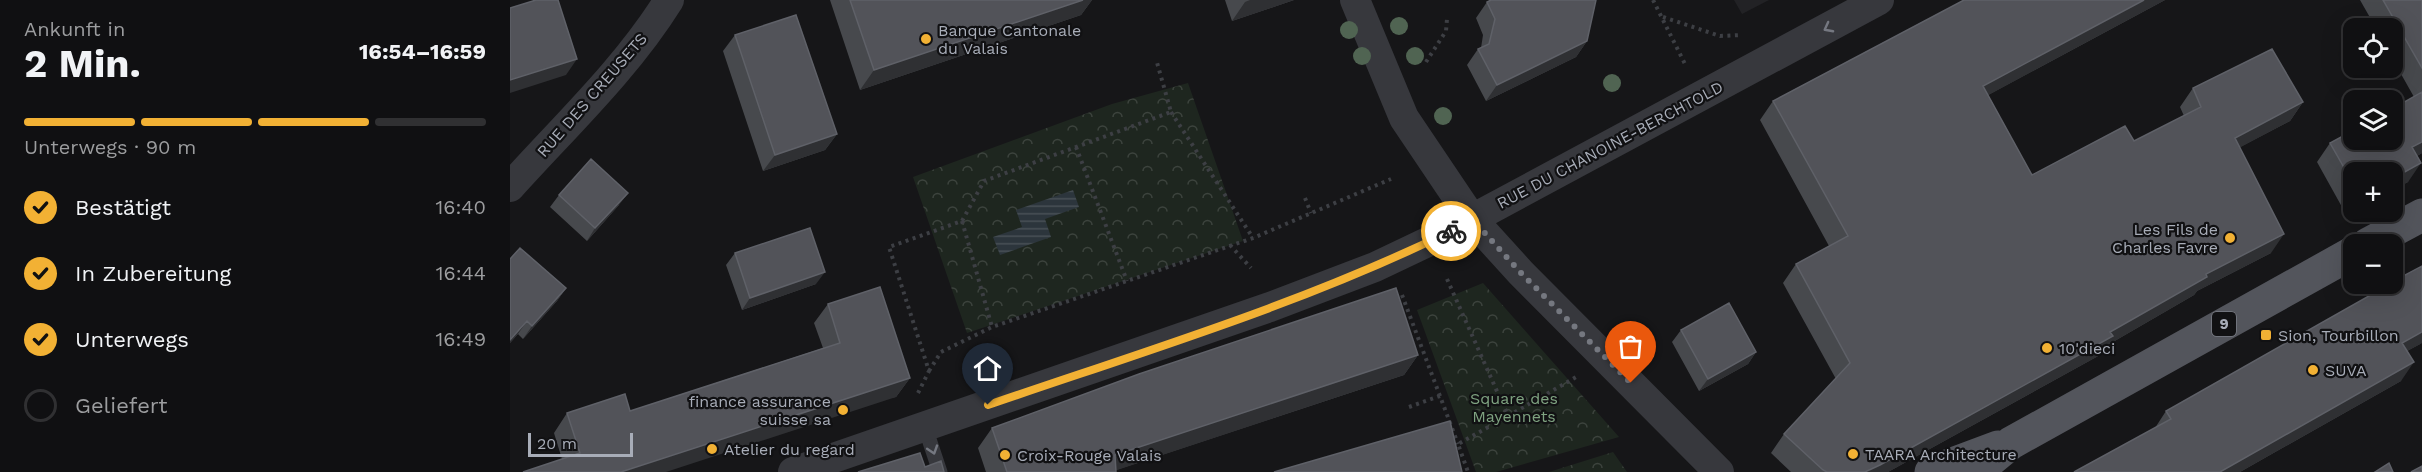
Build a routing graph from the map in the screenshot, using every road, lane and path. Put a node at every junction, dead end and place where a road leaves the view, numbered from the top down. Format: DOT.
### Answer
graph roads {
  1 [pos="669,0"];
  2 [pos="1355,0"];
  3 [pos="1653,0"];
  4 [pos="1879,0"];
  5 [pos="1663,17"];
  6 [pos="1447,19"];
  7 [pos="1742,35"];
  8 [pos="1156,59"];
  9 [pos="1426,62"];
  10 [pos="1686,66"];
  11 [pos="1171,112"];
  12 [pos="1076,147"];
  13 [pos="1391,179"];
  14 [pos="510,187"];
  15 [pos="1305,198"];
  16 [pos="1311,213"];
  17 [pos="2422,215"];
  18 [pos="1472,219"];
  19 [pos="962,221"];
  20 [pos="2387,234"];
  21 [pos="1253,238"];
  22 [pos="1230,245"];
  23 [pos="2343,258"];
  24 [pos="1251,268"];
  25 [pos="1447,279"];
  26 [pos="1127,281"];
  27 [pos="1402,295"];
  28 [pos="992,327"];
  29 [pos="929,371"];
  30 [pos="1583,372"];
  31 [pos="917,395"];
  32 [pos="1440,396"];
  33 [pos="1409,407"];
  34 [pos="1508,416"];
  35 [pos="925,427"];
  36 [pos="2011,443"];
  37 [pos="1458,444"];
  38 [pos="793,472"];
  39 [pos="940,472"];
  40 [pos="1468,472"];
  41 [pos="1719,472"];
  42 [pos="1931,472"];
  43 [pos="1976,472"];
  1 -- 14 [label="street, RUE DES CREUSETS"];
  2 -- 18 [label="street"];
  3 -- 5 [label="path"];
  4 -- 18 [label="street, RUE DU CHANOINE-BERCHTOLD, one-way"];
  5 -- 7 [label="path"];
  5 -- 10 [label="path"];
  6 -- 9 [label="path"];
  8 -- 11 [label="path"];
  11 -- 12 [label="path"];
  11 -- 21 [label="path"];
  12 -- 19 [label="path"];
  12 -- 26 [label="path"];
  13 -- 16 [label="path"];
  15 -- 16 [label="path"];
  16 -- 21 [label="path"];
  17 -- 20 [label="main road"];
  18 -- 35 [label="street, RUE DU CHANOINE-BERCHTOLD"];
  18 -- 41 [label="street"];
  19 -- 28 [label="path"];
  19 -- 29 [label="path"];
  21 -- 22 [label="path"];
  22 -- 24 [label="path"];
  22 -- 26 [label="path"];
  23 -- 36 [label="main road, 9"];
  25 -- 34 [label="path"];
  26 -- 28 [label="path"];
  27 -- 32 [label="path"];
  28 -- 29 [label="path"];
  29 -- 31 [label="path"];
  30 -- 34 [label="path"];
  32 -- 33 [label="path"];
  32 -- 37 [label="path"];
  34 -- 37 [label="path"];
  35 -- 38 [label="street, RUE DU CHANOINE-BERCHTOLD"];
  35 -- 39 [label="lane, one-way"];
  36 -- 42 [label="main road, 9"];
  36 -- 43 [label="main road, 9"];
  37 -- 40 [label="path"];
}
